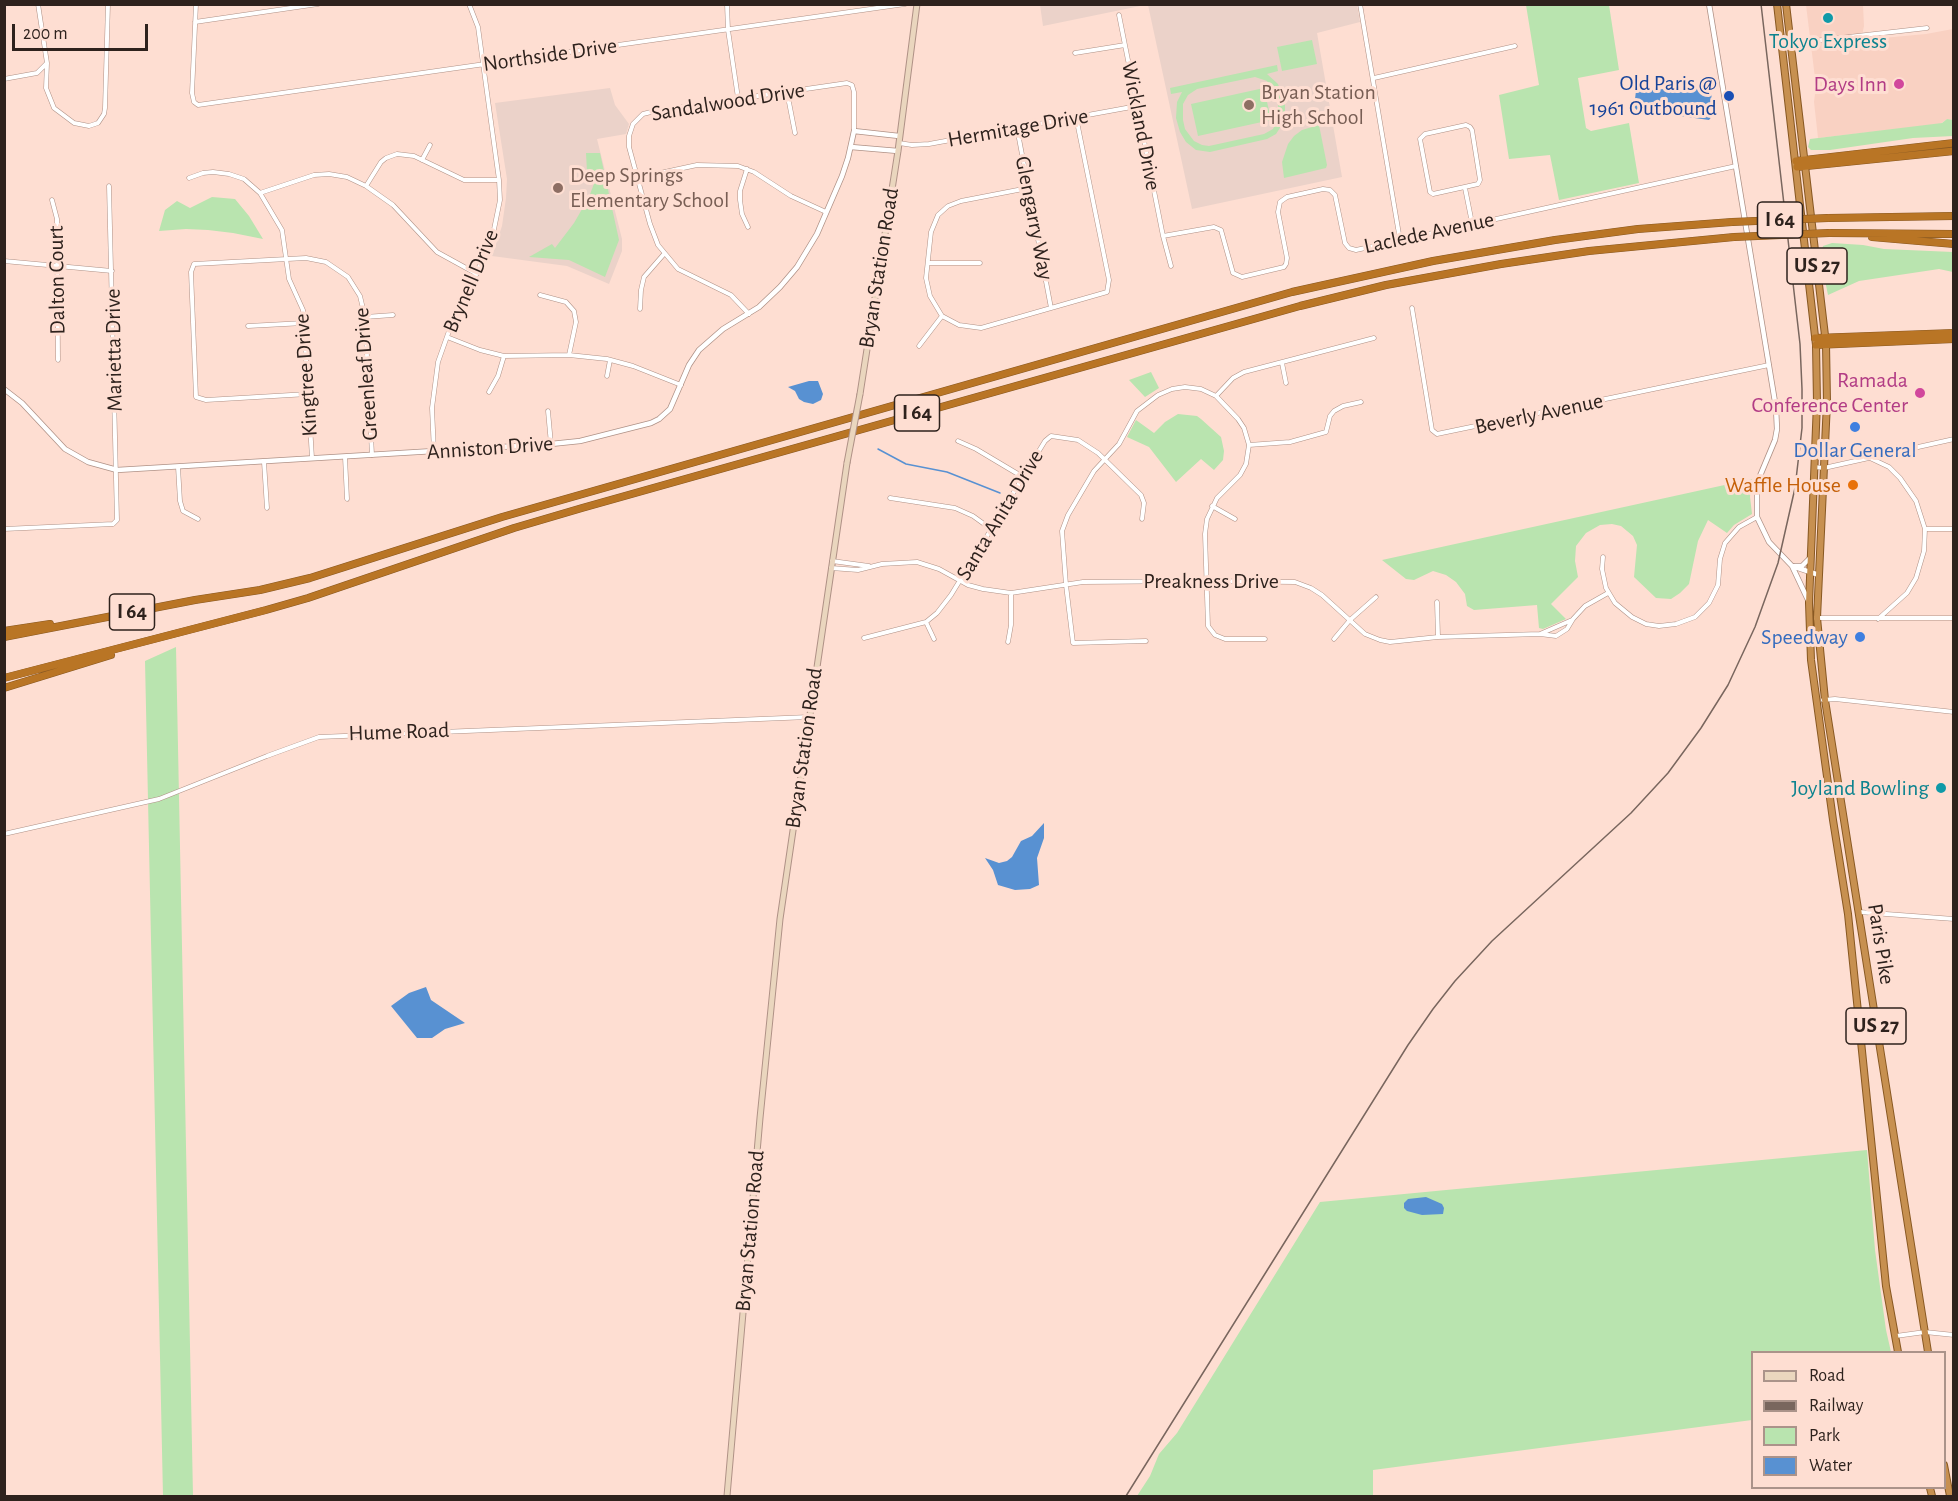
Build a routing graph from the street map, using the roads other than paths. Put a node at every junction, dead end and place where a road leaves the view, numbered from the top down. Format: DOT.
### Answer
graph roads {
  1 [pos="38,4"];
  2 [pos="108,4"];
  3 [pos="196,4"];
  4 [pos="318,4"];
  5 [pos="469,4"];
  6 [pos="727,4"];
  7 [pos="905,4"];
  8 [pos="917,4"];
  9 [pos="1360,4"];
  10 [pos="1709,4"];
  11 [pos="1777,4"];
  12 [pos="1786,4"];
  13 [pos="1119,15"];
  14 [pos="195,22"];
  15 [pos="1927,28"];
  16 [pos="728,30"];
  17 [pos="1805,42"];
  18 [pos="1125,45"];
  19 [pos="1515,46"];
  20 [pos="1075,53"];
  21 [pos="47,63"];
  22 [pos="483,64"];
  23 [pos="1374,78"];
  24 [pos="4,79"];
  25 [pos="852,85"];
  26 [pos="787,92"];
  27 [pos="738,98"];
  28 [pos="1137,106"];
  29 [pos="1076,117"];
  30 [pos="1017,128"];
  31 [pos="854,131"];
  32 [pos="795,134"];
  33 [pos="899,140"];
  34 [pos="1953,143"];
  35 [pos="430,145"];
  36 [pos="851,147"];
  37 [pos="897,151"];
  38 [pos="1953,151"];
  39 [pos="422,160"];
  40 [pos="1805,163"];
  41 [pos="1796,164"];
  42 [pos="1736,166"];
  43 [pos="747,169"];
  44 [pos="189,178"];
  45 [pos="637,178"];
  46 [pos="499,180"];
  47 [pos="109,186"];
  48 [pos="366,186"];
  49 [pos="1028,188"];
  50 [pos="1465,188"];
  51 [pos="260,193"];
  52 [pos="52,200"];
  53 [pos="826,212"];
  54 [pos="1953,216"];
  55 [pos="1472,224"];
  56 [pos="748,227"];
  57 [pos="1846,233"];
  58 [pos="1953,234"];
  59 [pos="1163,236"];
  60 [pos="1400,240"];
  61 [pos="1953,244"];
  62 [pos="664,254"];
  63 [pos="287,258"];
  64 [pos="4,261"];
  65 [pos="928,263"];
  66 [pos="980,263"];
  67 [pos="58,266"];
  68 [pos="1171,266"];
  69 [pos="112,271"];
  70 [pos="477,274"];
  71 [pos="540,295"];
  72 [pos="1051,308"];
  73 [pos="1412,308"];
  74 [pos="640,309"];
  75 [pos="749,314"];
  76 [pos="393,315"];
  77 [pos="942,316"];
  78 [pos="365,317"];
  79 [pos="304,323"];
  80 [pos="248,326"];
  81 [pos="1953,333"];
  82 [pos="447,337"];
  83 [pos="1374,338"];
  84 [pos="1953,339"];
  85 [pos="1816,341"];
  86 [pos="1826,341"];
  87 [pos="919,346"];
  88 [pos="569,355"];
  89 [pos="504,356"];
  90 [pos="58,360"];
  91 [pos="610,360"];
  92 [pos="1282,363"];
  93 [pos="1769,365"];
  94 [pos="607,376"];
  95 [pos="1286,383"];
  96 [pos="681,385"];
  97 [pos="4,389"];
  98 [pos="489,392"];
  99 [pos="308,394"];
  100 [pos="1216,396"];
  101 [pos="1362,402"];
  102 [pos="548,411"];
  103 [pos="1953,439"];
  104 [pos="958,441"];
  105 [pos="551,444"];
  106 [pos="1249,445"];
  107 [pos="434,452"];
  108 [pos="372,455"];
  109 [pos="345,457"];
  110 [pos="1870,458"];
  111 [pos="312,459"];
  112 [pos="1104,459"];
  113 [pos="264,462"];
  114 [pos="1814,467"];
  115 [pos="178,468"];
  116 [pos="1824,468"];
  117 [pos="117,470"];
  118 [pos="1023,477"];
  119 [pos="890,498"];
  120 [pos="347,499"];
  121 [pos="1212,506"];
  122 [pos="267,508"];
  123 [pos="1757,517"];
  124 [pos="198,519"];
  125 [pos="1142,519"];
  126 [pos="1235,519"];
  127 [pos="4,529"];
  128 [pos="991,529"];
  129 [pos="1953,529"];
  130 [pos="1925,530"];
  131 [pos="1603,557"];
  132 [pos="1810,558"];
  133 [pos="832,561"];
  134 [pos="870,566"];
  135 [pos="1792,566"];
  136 [pos="831,568"];
  137 [pos="1797,574"];
  138 [pos="1810,574"];
  139 [pos="1819,574"];
  140 [pos="959,579"];
  141 [pos="1206,580"];
  142 [pos="1066,585"];
  143 [pos="260,590"];
  144 [pos="1011,593"];
  145 [pos="1608,593"];
  146 [pos="1376,597"];
  147 [pos="1437,602"];
  148 [pos="1809,603"];
  149 [pos="1895,605"];
  150 [pos="1810,618"];
  151 [pos="1818,618"];
  152 [pos="1902,618"];
  153 [pos="1953,618"];
  154 [pos="1573,619"];
  155 [pos="1878,619"];
  156 [pos="1350,620"];
  157 [pos="926,622"];
  158 [pos="202,627"];
  159 [pos="4,632"];
  160 [pos="1540,634"];
  161 [pos="4,637"];
  162 [pos="1438,637"];
  163 [pos="864,638"];
  164 [pos="934,639"];
  165 [pos="1265,639"];
  166 [pos="1334,639"];
  167 [pos="1146,641"];
  168 [pos="1008,642"];
  169 [pos="4,678"];
  170 [pos="4,688"];
  171 [pos="1825,700"];
  172 [pos="1816,701"];
  173 [pos="1953,712"];
  174 [pos="809,717"];
  175 [pos="4,834"];
  176 [pos="1858,912"];
  177 [pos="1848,914"];
  178 [pos="1953,919"];
  179 [pos="1925,1332"];
  180 [pos="1953,1335"];
  181 [pos="1895,1336"];
  182 [pos="1899,1351"];
  183 [pos="1928,1351"];
  184 [pos="1946,1476"];
  185 [pos="727,1497"];
  186 [pos="1950,1497"];
  1 -- 21 [label="street"];
  2 -- 21 [label="street"];
  3 -- 14 [label="street"];
  4 -- 14 [label="street"];
  5 -- 22 [label="street, Brynell Drive"];
  6 -- 16 [label="street"];
  7 -- 16 [label="street, Northside Drive"];
  8 -- 33 [label="main road, Bryan Station Road"];
  9 -- 23 [label="street"];
  10 -- 42 [label="street"];
  11 -- 41 [label="highway, US 27"];
  12 -- 40 [label="highway, US 27"];
  13 -- 18 [label="street, Wickland Drive"];
  14 -- 22 [label="street, Northside Drive"];
  15 -- 17 [label="street"];
  16 -- 22 [label="street, Northside Drive"];
  16 -- 27 [label="street"];
  18 -- 20 [label="street"];
  18 -- 28 [label="street, Wickland Drive"];
  19 -- 23 [label="street"];
  21 -- 24 [label="street"];
  22 -- 46 [label="street, Brynell Drive"];
  23 -- 60 [label="street"];
  25 -- 26 [label="street, Sandalwood Drive"];
  25 -- 31 [label="street, Anniston Drive"];
  26 -- 27 [label="street, Sandalwood Drive"];
  26 -- 32 [label="street"];
  27 -- 45 [label="street, Sandalwood Drive"];
  28 -- 29 [label="street, Hermitage Drive"];
  28 -- 59 [label="street, Wickland Drive"];
  29 -- 30 [label="street, Hermitage Drive"];
  29 -- 72 [label="street"];
  30 -- 33 [label="street, Hermitage Drive"];
  30 -- 49 [label="street, Glengarry Way"];
  31 -- 33 [label="street"];
  31 -- 36 [label="street, Anniston Drive"];
  33 -- 37 [label="main road, Bryan Station Road"];
  34 -- 40 [label="highway"];
  35 -- 39 [label="street"];
  36 -- 37 [label="street"];
  36 -- 53 [label="street, Anniston Drive"];
  37 -- 133 [label="main road, Bryan Station Road, bridge"];
  38 -- 40 [label="highway"];
  39 -- 46 [label="street"];
  39 -- 48 [label="street"];
  40 -- 41 [label="highway"];
  40 -- 86 [label="highway, US 27"];
  41 -- 85 [label="highway, US 27"];
  42 -- 55 [label="street, Laclede Avenue"];
  42 -- 93 [label="street"];
  43 -- 45 [label="street"];
  43 -- 53 [label="street"];
  43 -- 56 [label="street"];
  44 -- 51 [label="street"];
  45 -- 62 [label="street, Sandalwood Drive"];
  46 -- 70 [label="street, Brynell Drive"];
  47 -- 69 [label="street, Marietta Drive"];
  48 -- 51 [label="street"];
  48 -- 70 [label="street"];
  49 -- 65 [label="street"];
  49 -- 72 [label="street, Glengarry Way"];
  50 -- 50 [label="street"];
  50 -- 55 [label="street"];
  51 -- 63 [label="street, Kingtree Drive"];
  52 -- 67 [label="street, Dalton Court"];
  53 -- 75 [label="street, Anniston Drive"];
  54 -- 143 [label="highway, I 64, bridge"];
  55 -- 60 [label="street, Laclede Avenue"];
  57 -- 58 [label="highway, I 64"];
  57 -- 61 [label="highway"];
  57 -- 158 [label="highway, I 64, bridge"];
  59 -- 60 [label="street, Laclede Avenue"];
  59 -- 68 [label="street, Wickland Drive"];
  62 -- 74 [label="street"];
  62 -- 75 [label="street, Sandalwood Drive"];
  63 -- 78 [label="street, Greenleaf Drive"];
  63 -- 79 [label="street, Kingtree Drive"];
  63 -- 99 [label="street, Greenleaf Drive"];
  64 -- 67 [label="street"];
  65 -- 66 [label="street"];
  65 -- 77 [label="street"];
  67 -- 69 [label="street"];
  67 -- 90 [label="street, Dalton Court"];
  69 -- 117 [label="street, Marietta Drive"];
  70 -- 82 [label="street, Brynell Drive"];
  71 -- 88 [label="street"];
  72 -- 77 [label="street"];
  73 -- 93 [label="street, Beverly Avenue"];
  75 -- 96 [label="street, Anniston Drive"];
  76 -- 78 [label="street"];
  77 -- 87 [label="street"];
  78 -- 108 [label="street, Greenleaf Drive"];
  79 -- 80 [label="street"];
  79 -- 99 [label="street, Kingtree Drive"];
  81 -- 86 [label="highway"];
  82 -- 89 [label="street"];
  82 -- 107 [label="street, Brynell Drive"];
  83 -- 92 [label="street"];
  84 -- 86 [label="highway"];
  85 -- 86 [label="highway"];
  85 -- 114 [label="highway, US 27"];
  86 -- 116 [label="highway, US 27"];
  88 -- 89 [label="street"];
  88 -- 91 [label="street"];
  89 -- 98 [label="street"];
  91 -- 94 [label="street"];
  91 -- 96 [label="street"];
  92 -- 95 [label="street"];
  92 -- 100 [label="street"];
  93 -- 123 [label="street"];
  96 -- 105 [label="street, Anniston Drive"];
  97 -- 117 [label="street, Anniston Drive"];
  99 -- 111 [label="street, Kingtree Drive"];
  100 -- 106 [label="street"];
  100 -- 112 [label="street"];
  101 -- 106 [label="street"];
  102 -- 105 [label="street"];
  103 -- 110 [label="street"];
  104 -- 118 [label="street"];
  105 -- 107 [label="street, Anniston Drive"];
  106 -- 121 [label="street"];
  107 -- 108 [label="street, Anniston Drive"];
  108 -- 109 [label="street, Anniston Drive"];
  109 -- 111 [label="street, Anniston Drive"];
  109 -- 120 [label="street"];
  110 -- 116 [label="street"];
  110 -- 130 [label="street"];
  111 -- 113 [label="street, Anniston Drive"];
  112 -- 118 [label="street, Santa Anita Drive"];
  112 -- 125 [label="street, Santa Anita Drive"];
  112 -- 142 [label="street"];
  113 -- 115 [label="street, Anniston Drive"];
  113 -- 122 [label="street"];
  114 -- 116 [label="street"];
  114 -- 132 [label="highway, US 27"];
  115 -- 117 [label="street, Anniston Drive"];
  115 -- 124 [label="street"];
  116 -- 139 [label="highway, US 27"];
  117 -- 127 [label="street, Marietta Drive"];
  118 -- 128 [label="street, Santa Anita Drive"];
  119 -- 128 [label="street"];
  121 -- 126 [label="street"];
  121 -- 141 [label="street"];
  123 -- 135 [label="street"];
  123 -- 145 [label="street"];
  128 -- 140 [label="street, Santa Anita Drive"];
  129 -- 130 [label="street"];
  130 -- 149 [label="street"];
  131 -- 145 [label="street"];
  132 -- 135 [label="street"];
  132 -- 138 [label="highway, US 27"];
  133 -- 134 [label="street, Preakness Drive"];
  133 -- 136 [label="main road, Bryan Station Road"];
  134 -- 136 [label="street, Preakness Drive"];
  134 -- 140 [label="street, Preakness Drive"];
  135 -- 137 [label="street"];
  135 -- 138 [label="street"];
  136 -- 174 [label="main road, Bryan Station Road"];
  137 -- 138 [label="street"];
  137 -- 148 [label="street"];
  138 -- 139 [label="street"];
  138 -- 148 [label="highway, US 27"];
  139 -- 151 [label="highway, Paris Pike / US 27"];
  140 -- 144 [label="street, Preakness Drive"];
  140 -- 157 [label="street, Santa Anita Drive"];
  141 -- 142 [label="street, Preakness Drive"];
  141 -- 156 [label="street, Preakness Drive"];
  141 -- 165 [label="street"];
  142 -- 144 [label="street, Preakness Drive"];
  142 -- 167 [label="street"];
  143 -- 159 [label="highway"];
  143 -- 161 [label="highway, I 64"];
  144 -- 168 [label="street"];
  145 -- 154 [label="street, Preakness Drive"];
  146 -- 156 [label="street"];
  147 -- 162 [label="street"];
  148 -- 150 [label="highway, US 27"];
  149 -- 152 [label="street"];
  149 -- 155 [label="street"];
  150 -- 151 [label="street"];
  150 -- 172 [label="highway, Paris Pike / US 27"];
  151 -- 155 [label="street"];
  151 -- 171 [label="highway, Paris Pike / US 27"];
  152 -- 153 [label="street"];
  152 -- 155 [label="street"];
  154 -- 160 [label="street, Preakness Drive"];
  154 -- 160 [label="street, Preakness Drive"];
  156 -- 162 [label="street, Preakness Drive"];
  156 -- 166 [label="street"];
  157 -- 163 [label="street"];
  157 -- 164 [label="street"];
  158 -- 169 [label="highway"];
  158 -- 170 [label="highway, I 64"];
  160 -- 162 [label="street, Preakness Drive"];
  171 -- 172 [label="street"];
  171 -- 173 [label="street"];
  171 -- 176 [label="highway, Paris Pike / US 27"];
  172 -- 177 [label="highway, Paris Pike / US 27"];
  174 -- 175 [label="street, Hume Road"];
  174 -- 185 [label="main road, Bryan Station Road"];
  176 -- 177 [label="highway"];
  176 -- 178 [label="street"];
  176 -- 179 [label="highway, Paris Pike / US 27"];
  177 -- 181 [label="highway, Paris Pike / US 27"];
  179 -- 180 [label="street"];
  179 -- 181 [label="street"];
  179 -- 183 [label="highway, Paris Pike / US 27"];
  181 -- 182 [label="highway, Paris Pike / US 27"];
  184 -- 186 [label="highway"];
}
